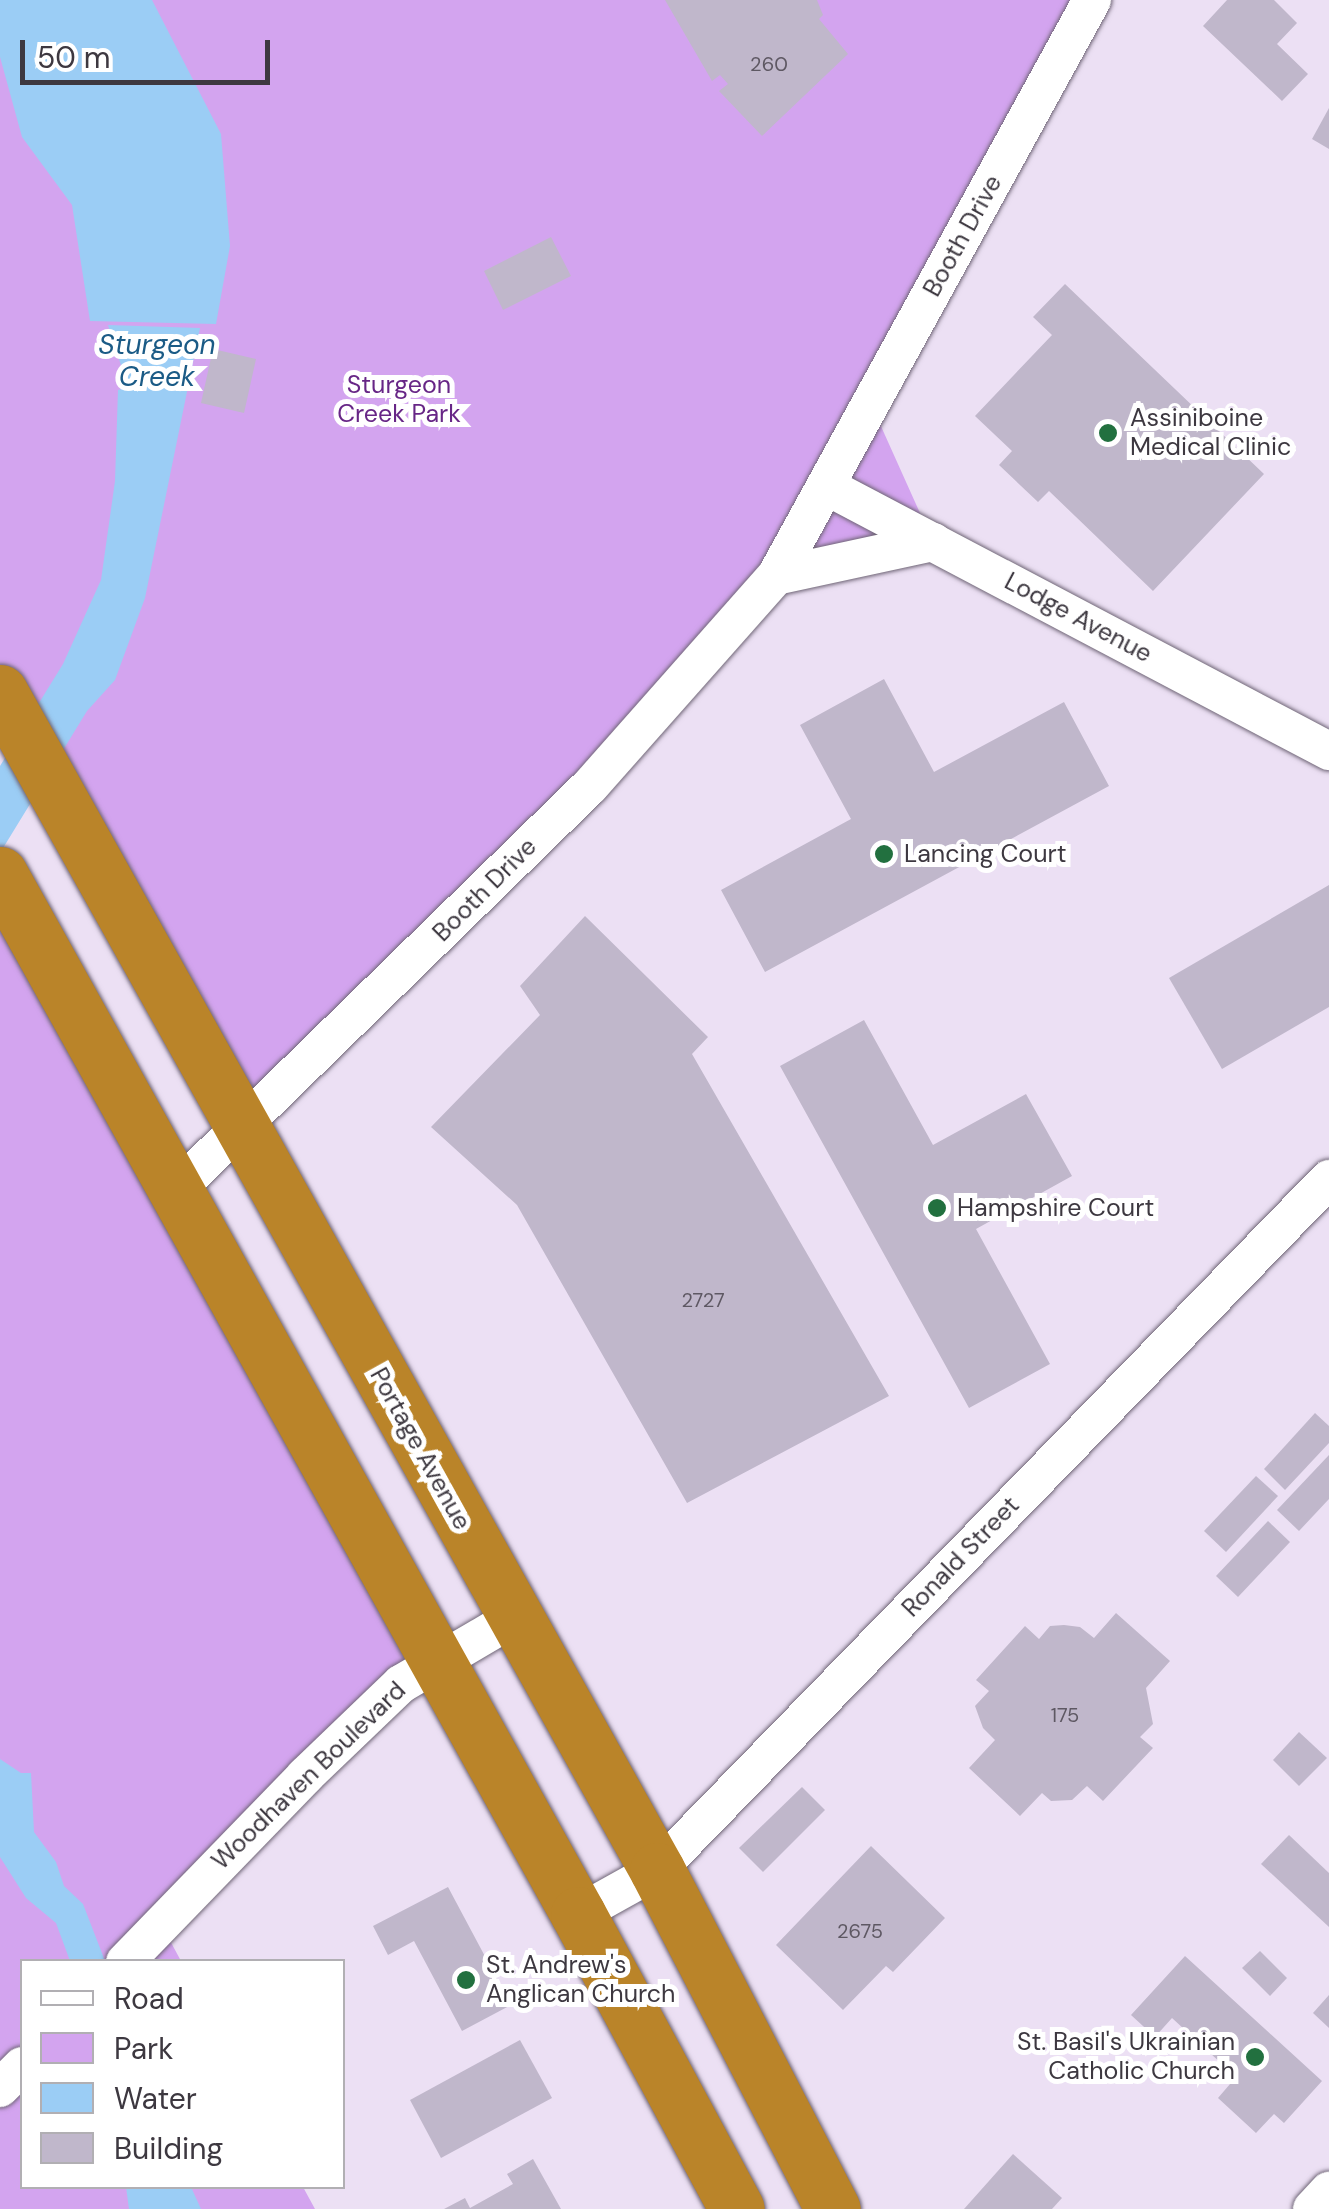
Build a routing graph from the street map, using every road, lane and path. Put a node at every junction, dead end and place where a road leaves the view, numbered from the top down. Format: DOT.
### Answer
graph roads {
  1 [pos="1092,0"];
  2 [pos="826,486"];
  3 [pos="933,542"];
  4 [pos="776,576"];
  5 [pos="0,692"];
  6 [pos="1329,751"];
  7 [pos="0,874"];
  8 [pos="241,1130"];
  9 [pos="1329,1180"];
  10 [pos="177,1189"];
  11 [pos="515,1618"];
  12 [pos="439,1663"];
  13 [pos="657,1870"];
  14 [pos="578,1914"];
  15 [pos="136,1951"];
  16 [pos="1329,2192"];
  17 [pos="737,2209"];
  18 [pos="833,2209"];
  19 [pos="1312,2209"];
  1 -- 2 [label="street, Booth Drive"];
  2 -- 3 [label="street, Lodge Avenue"];
  2 -- 4 [label="street, Booth Drive"];
  3 -- 4 [label="street"];
  3 -- 6 [label="street, Lodge Avenue"];
  4 -- 8 [label="street, Booth Drive"];
  5 -- 8 [label="highway, Portage Avenue"];
  7 -- 10 [label="highway"];
  8 -- 10 [label="street, Booth Drive"];
  8 -- 11 [label="highway, Portage Avenue"];
  9 -- 13 [label="street, Ronald Street"];
  10 -- 12 [label="highway"];
  11 -- 12 [label="street, Woodhaven Boulevard"];
  11 -- 13 [label="highway, Portage Avenue"];
  12 -- 14 [label="highway"];
  12 -- 15 [label="street, Woodhaven Boulevard"];
  13 -- 14 [label="street, Ronald Street"];
  13 -- 18 [label="highway, Portage Avenue"];
  14 -- 17 [label="highway"];
  16 -- 19 [label="street"];
}
